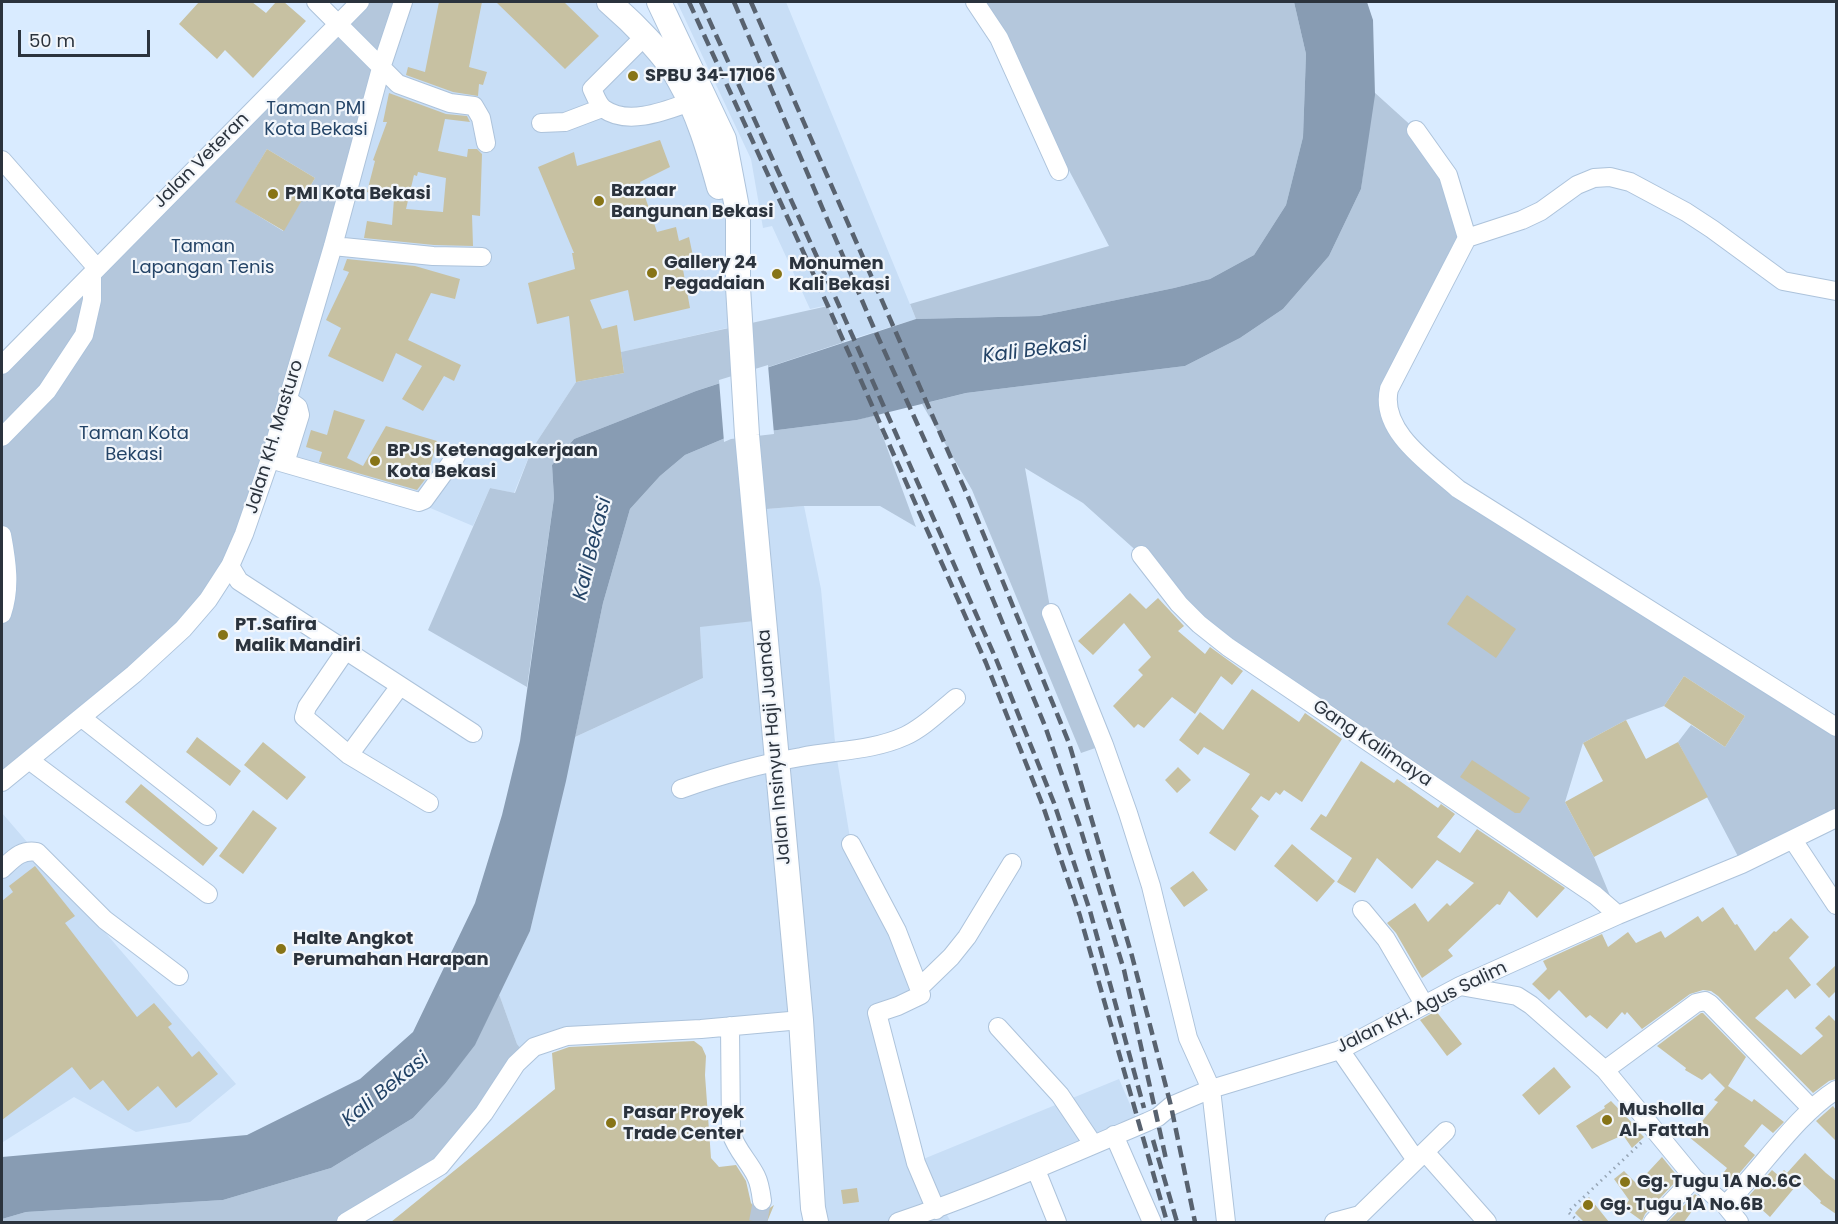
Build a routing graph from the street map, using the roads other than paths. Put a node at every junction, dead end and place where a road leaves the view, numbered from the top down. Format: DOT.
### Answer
graph roads {
  1 [pos="316,2"];
  2 [pos="360,2"];
  3 [pos="403,2"];
  4 [pos="609,2"];
  5 [pos="659,2"];
  6 [pos="975,2"];
  7 [pos="339,24"];
  8 [pos="645,36"];
  9 [pos="381,68"];
  10 [pos="690,102"];
  11 [pos="602,108"];
  12 [pos="541,123"];
  13 [pos="1416,130"];
  14 [pos="486,143"];
  15 [pos="2,160"];
  16 [pos="1059,171"];
  17 [pos="1467,238"];
  18 [pos="333,246"];
  19 [pos="482,257"];
  20 [pos="94,271"];
  21 [pos="738,287"];
  22 [pos="1836,291"];
  23 [pos="2,364"];
  24 [pos="2,437"];
  25 [pos="456,456"];
  26 [pos="277,461"];
  27 [pos="2,535"];
  28 [pos="1142,555"];
  29 [pos="230,566"];
  30 [pos="1051,613"];
  31 [pos="2,614"];
  32 [pos="346,650"];
  33 [pos="400,686"];
  34 [pos="956,698"];
  35 [pos="82,718"];
  36 [pos="1836,727"];
  37 [pos="473,733"];
  38 [pos="349,755"];
  39 [pos="29,760"];
  40 [pos="777,762"];
  41 [pos="2,782"];
  42 [pos="681,789"];
  43 [pos="429,803"];
  44 [pos="207,816"];
  45 [pos="1836,818"];
  46 [pos="1792,840"];
  47 [pos="851,844"];
  48 [pos="1012,862"];
  49 [pos="2,869"];
  50 [pos="208,894"];
  51 [pos="1836,905"];
  52 [pos="1362,910"];
  53 [pos="1618,915"];
  54 [pos="1507,966"];
  55 [pos="178,976"];
  56 [pos="1460,986"];
  57 [pos="919,988"];
  58 [pos="1517,996"];
  59 [pos="1424,1004"];
  60 [pos="801,1020"];
  61 [pos="730,1026"];
  62 [pos="998,1027"];
  63 [pos="1340,1050"];
  64 [pos="1605,1070"];
  65 [pos="1211,1089"];
  66 [pos="1836,1090"];
  67 [pos="1812,1109"];
  68 [pos="1446,1131"];
  69 [pos="1114,1135"];
  70 [pos="1093,1144"];
  71 [pos="1421,1156"];
  72 [pos="1036,1170"];
  73 [pos="1694,1178"];
  74 [pos="762,1201"];
  75 [pos="1725,1205"];
  76 [pos="943,1213"];
  77 [pos="812,1218"];
  78 [pos="346,1222"];
  79 [pos="898,1222"];
  80 [pos="1058,1222"];
  81 [pos="1152,1222"];
  82 [pos="1226,1222"];
  83 [pos="1334,1222"];
  84 [pos="1487,1222"];
  85 [pos="1653,1222"];
  86 [pos="1739,1222"];
  1 -- 7 [label="street"];
  2 -- 7 [label="street, Jalan Veteran"];
  3 -- 9 [label="street, Jalan KH. Masturo"];
  4 -- 8 [label="main road, Jalan Insinyur Haji Juanda"];
  5 -- 21 [label="main road, Jalan Insinyur Haji Juanda"];
  6 -- 16 [label="street"];
  7 -- 9 [label="street"];
  7 -- 20 [label="street, Jalan Veteran"];
  8 -- 10 [label="main road, Jalan Insinyur Haji Juanda"];
  8 -- 11 [label="street"];
  9 -- 14 [label="street"];
  9 -- 18 [label="street, Jalan KH. Masturo"];
  10 -- 11 [label="street"];
  10 -- 21 [label="main road, Jalan Insinyur Haji Juanda"];
  11 -- 12 [label="street"];
  13 -- 17 [label="street"];
  15 -- 20 [label="street"];
  17 -- 22 [label="street"];
  17 -- 36 [label="street"];
  18 -- 19 [label="street"];
  18 -- 26 [label="street, Jalan KH. Masturo"];
  20 -- 23 [label="street, Jalan Veteran"];
  20 -- 24 [label="street"];
  21 -- 40 [label="main road, Jalan Insinyur Haji Juanda"];
  25 -- 26 [label="street"];
  26 -- 29 [label="street, Jalan KH. Masturo"];
  27 -- 31 [label="street"];
  28 -- 53 [label="street, Gang Kalimaya"];
  29 -- 32 [label="street"];
  29 -- 35 [label="street, Jalan KH. Masturo"];
  30 -- 65 [label="street"];
  32 -- 33 [label="street"];
  32 -- 38 [label="street"];
  33 -- 37 [label="street"];
  33 -- 38 [label="street"];
  34 -- 40 [label="street"];
  35 -- 39 [label="street, Jalan KH. Masturo"];
  35 -- 44 [label="street"];
  38 -- 43 [label="street"];
  39 -- 41 [label="street, Jalan KH. Masturo"];
  39 -- 50 [label="street"];
  40 -- 42 [label="street"];
  40 -- 60 [label="main road, Jalan Insinyur Haji Juanda"];
  45 -- 46 [label="street, Jalan KH. Agus Salim"];
  46 -- 51 [label="street"];
  46 -- 53 [label="street, Jalan KH. Agus Salim"];
  47 -- 57 [label="street"];
  48 -- 57 [label="street"];
  49 -- 55 [label="street"];
  52 -- 59 [label="street"];
  53 -- 54 [label="street, Jalan KH. Agus Salim"];
  54 -- 56 [label="street, Jalan KH. Agus Salim"];
  54 -- 58 [label="street"];
  56 -- 58 [label="street"];
  56 -- 59 [label="street, Jalan KH. Agus Salim"];
  57 -- 76 [label="street"];
  58 -- 64 [label="street"];
  59 -- 63 [label="street, Jalan KH. Agus Salim"];
  60 -- 61 [label="street"];
  60 -- 77 [label="main road, Jalan Insinyur Haji Juanda"];
  61 -- 74 [label="street"];
  61 -- 78 [label="street"];
  62 -- 70 [label="street"];
  63 -- 65 [label="street, Jalan KH. Agus Salim"];
  63 -- 71 [label="street"];
  64 -- 67 [label="street"];
  64 -- 73 [label="street"];
  65 -- 69 [label="street, Jalan KH. Agus Salim"];
  65 -- 82 [label="street"];
  66 -- 67 [label="street"];
  67 -- 75 [label="street"];
  68 -- 71 [label="street"];
  69 -- 70 [label="street, Jalan KH. Agus Salim"];
  69 -- 81 [label="street"];
  70 -- 72 [label="street, Jalan KH. Agus Salim"];
  71 -- 83 [label="street"];
  71 -- 84 [label="street"];
  72 -- 76 [label="street, Jalan KH. Agus Salim"];
  72 -- 80 [label="street"];
  73 -- 75 [label="street"];
  73 -- 85 [label="street"];
  75 -- 86 [label="street"];
  76 -- 79 [label="street, Jalan KH. Agus Salim"];
}
